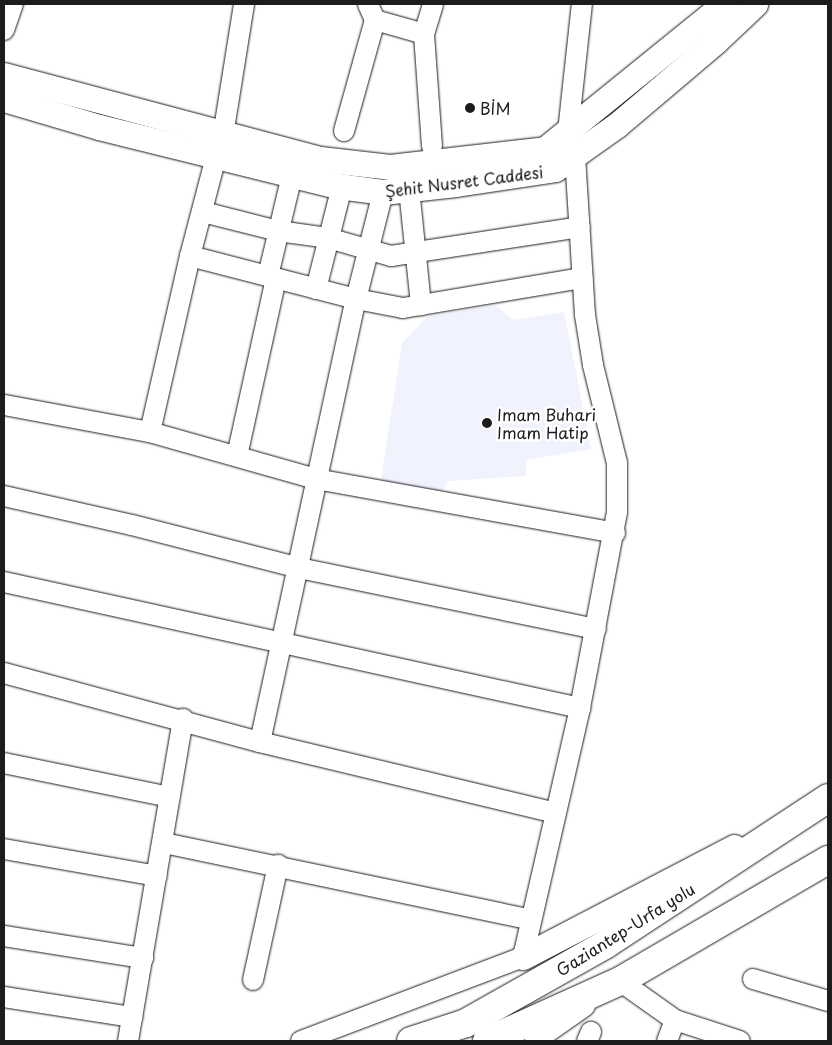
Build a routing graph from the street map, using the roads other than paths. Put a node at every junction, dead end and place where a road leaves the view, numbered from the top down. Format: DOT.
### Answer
graph roads {
  1 [pos="13,4"];
  2 [pos="244,4"];
  3 [pos="433,4"];
  4 [pos="582,4"];
  5 [pos="724,4"];
  6 [pos="755,4"];
  7 [pos="371,12"];
  8 [pos="4,30"];
  9 [pos="424,34"];
  10 [pos="4,75"];
  11 [pos="4,100"];
  12 [pos="223,131"];
  13 [pos="344,131"];
  14 [pos="568,132"];
  15 [pos="432,146"];
  16 [pos="216,156"];
  17 [pos="575,157"];
  18 [pos="292,175"];
  19 [pos="342,186"];
  20 [pos="408,190"];
  21 [pos="383,192"];
  22 [pos="203,212"];
  23 [pos="580,227"];
  24 [pos="278,231"];
  25 [pos="328,238"];
  26 [pos="368,249"];
  27 [pos="418,253"];
  28 [pos="190,256"];
  29 [pos="272,277"];
  30 [pos="583,278"];
  31 [pos="316,289"];
  32 [pos="356,300"];
  33 [pos="421,305"];
  34 [pos="4,405"];
  35 [pos="150,432"];
  36 [pos="237,456"];
  37 [pos="316,479"];
  38 [pos="4,496"];
  39 [pos="615,534"];
  40 [pos="299,568"];
  41 [pos="4,582"];
  42 [pos="596,629"];
  43 [pos="283,643"];
  44 [pos="4,673"];
  45 [pos="580,708"];
  46 [pos="183,719"];
  47 [pos="260,742"];
  48 [pos="4,763"];
  49 [pos="170,797"];
  50 [pos="824,799"];
  51 [pos="556,813"];
  52 [pos="164,843"];
  53 [pos="4,849"];
  54 [pos="828,860"];
  55 [pos="278,865"];
  56 [pos="828,866"];
  57 [pos="157,876"];
  58 [pos="783,889"];
  59 [pos="531,920"];
  60 [pos="4,936"];
  61 [pos="143,958"];
  62 [pos="523,958"];
  63 [pos="753,979"];
  64 [pos="253,980"];
  65 [pos="620,981"];
  66 [pos="4,997"];
  67 [pos="828,1001"];
  68 [pos="132,1017"];
  69 [pos="675,1020"];
  70 [pos="128,1041"];
  71 [pos="301,1041"];
  72 [pos="411,1041"];
  73 [pos="487,1041"];
  74 [pos="536,1041"];
  75 [pos="667,1041"];
  76 [pos="740,1041"];
  1 -- 8 [label="street"];
  2 -- 12 [label="street"];
  3 -- 9 [label="street"];
  4 -- 14 [label="street"];
  5 -- 14 [label="main road, Şehit Nusret Caddesi"];
  6 -- 17 [label="main road, Şehit Nusret Caddesi"];
  7 -- 9 [label="street"];
  7 -- 13 [label="street"];
  9 -- 15 [label="street"];
  10 -- 12 [label="main road, Şehit Nusret Caddesi"];
  11 -- 16 [label="main road, Şehit Nusret Caddesi"];
  12 -- 14 [label="main road, Şehit Nusret Caddesi"];
  12 -- 16 [label="street"];
  16 -- 18 [label="main road, Şehit Nusret Caddesi"];
  16 -- 22 [label="street"];
  17 -- 20 [label="main road, Şehit Nusret Caddesi"];
  17 -- 23 [label="street"];
  18 -- 19 [label="main road, Şehit Nusret Caddesi"];
  18 -- 24 [label="street"];
  19 -- 21 [label="main road, Şehit Nusret Caddesi"];
  19 -- 25 [label="street"];
  20 -- 21 [label="main road, Şehit Nusret Caddesi"];
  20 -- 27 [label="street"];
  21 -- 26 [label="street"];
  22 -- 24 [label="street"];
  22 -- 28 [label="street"];
  23 -- 27 [label="street"];
  23 -- 30 [label="street"];
  24 -- 25 [label="street"];
  24 -- 29 [label="street"];
  25 -- 26 [label="street"];
  25 -- 31 [label="street"];
  26 -- 27 [label="street"];
  26 -- 32 [label="street"];
  27 -- 33 [label="street"];
  28 -- 29 [label="street"];
  28 -- 35 [label="street"];
  29 -- 31 [label="street"];
  29 -- 36 [label="street"];
  30 -- 33 [label="street"];
  30 -- 39 [label="street"];
  31 -- 32 [label="street"];
  32 -- 33 [label="street"];
  32 -- 37 [label="street"];
  34 -- 35 [label="street"];
  35 -- 36 [label="street"];
  36 -- 37 [label="street"];
  37 -- 39 [label="street"];
  37 -- 40 [label="street"];
  38 -- 40 [label="street"];
  39 -- 42 [label="street"];
  40 -- 42 [label="street"];
  40 -- 43 [label="street"];
  41 -- 43 [label="street"];
  42 -- 45 [label="street"];
  43 -- 45 [label="street"];
  43 -- 47 [label="street"];
  44 -- 46 [label="street"];
  45 -- 51 [label="street"];
  46 -- 47 [label="street"];
  46 -- 49 [label="street"];
  47 -- 51 [label="street"];
  48 -- 49 [label="street"];
  49 -- 52 [label="street"];
  50 -- 62 [label="main road"];
  50 -- 72 [label="highway, Gaziantep-Urfa yolu"];
  51 -- 59 [label="street"];
  52 -- 55 [label="street"];
  52 -- 57 [label="street"];
  53 -- 57 [label="street"];
  54 -- 58 [label="highway"];
  55 -- 59 [label="street"];
  55 -- 64 [label="street"];
  56 -- 58 [label="highway"];
  57 -- 61 [label="street"];
  58 -- 65 [label="highway"];
  59 -- 62 [label="street"];
  60 -- 61 [label="street"];
  61 -- 68 [label="street"];
  62 -- 71 [label="street"];
  63 -- 67 [label="street"];
  65 -- 69 [label="street"];
  65 -- 73 [label="highway"];
  65 -- 74 [label="street"];
  66 -- 68 [label="street"];
  68 -- 70 [label="street"];
  69 -- 75 [label="street"];
  69 -- 76 [label="street"];
}
